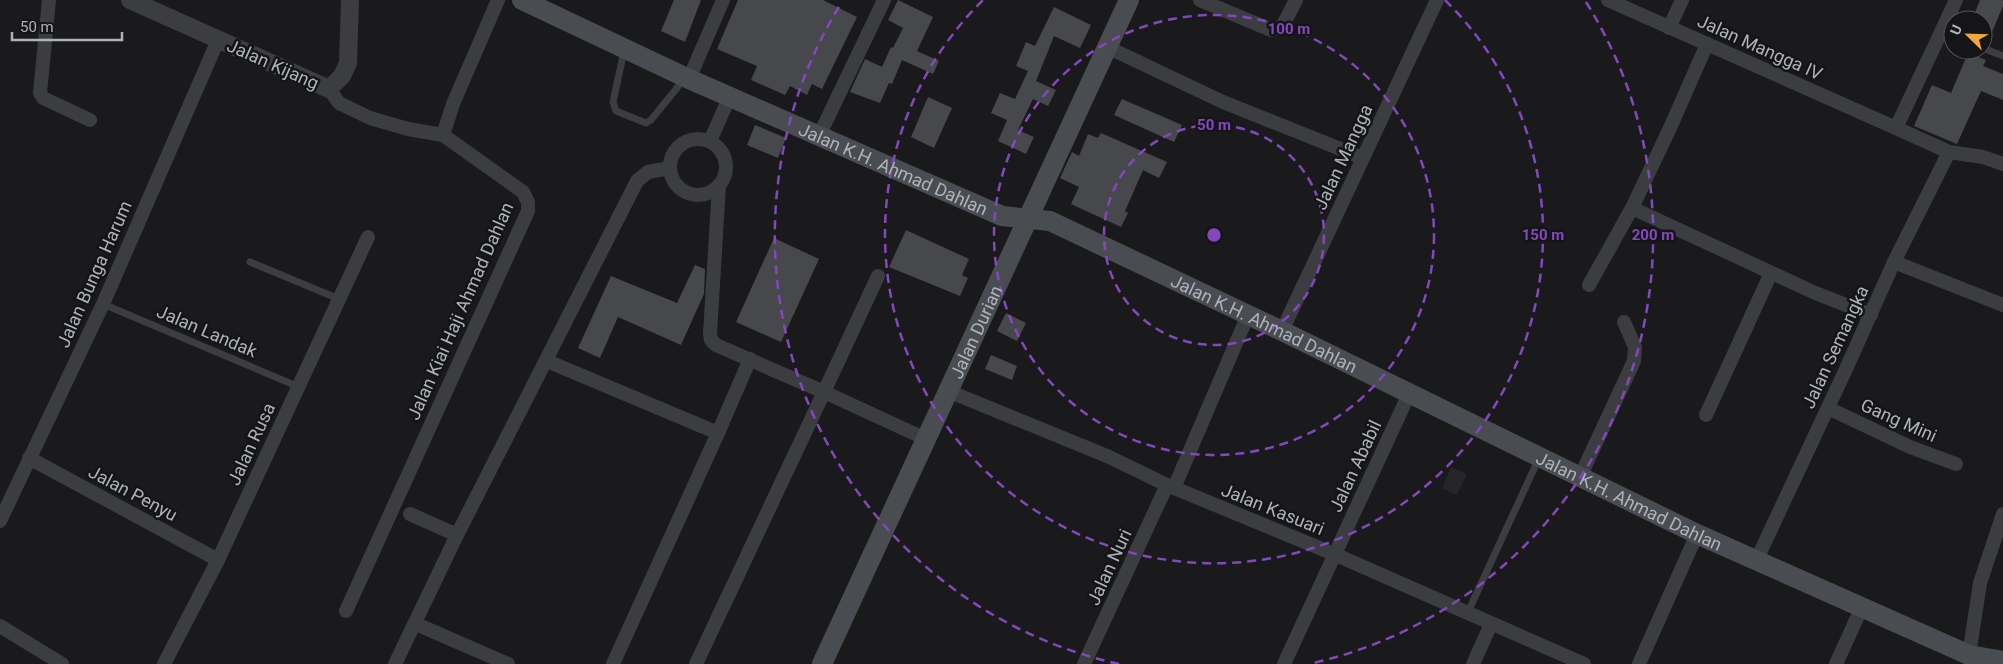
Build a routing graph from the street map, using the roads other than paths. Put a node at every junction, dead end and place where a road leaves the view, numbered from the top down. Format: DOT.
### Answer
graph roads {
  1 [pos="48,0"];
  2 [pos="130,0"];
  3 [pos="350,0"];
  4 [pos="498,0"];
  5 [pos="522,0"];
  6 [pos="723,0"];
  7 [pos="884,0"];
  8 [pos="1129,0"];
  9 [pos="1200,0"];
  10 [pos="1296,0"];
  11 [pos="1438,0"];
  12 [pos="1608,0"];
  13 [pos="1682,0"];
  14 [pos="1669,28"];
  15 [pos="218,40"];
  16 [pos="1943,42"];
  17 [pos="1706,44"];
  18 [pos="1107,47"];
  19 [pos="625,48"];
  20 [pos="687,78"];
  21 [pos="329,89"];
  22 [pos="730,96"];
  23 [pos="90,120"];
  24 [pos="1896,128"];
  25 [pos="443,135"];
  26 [pos="818,136"];
  27 [pos="710,142"];
  28 [pos="1949,152"];
  29 [pos="1363,158"];
  30 [pos="2003,164"];
  31 [pos="670,168"];
  32 [pos="719,185"];
  33 [pos="1632,208"];
  34 [pos="1027,219"];
  35 [pos="368,237"];
  36 [pos="250,262"];
  37 [pos="1894,262"];
  38 [pos="1771,273"];
  39 [pos="878,276"];
  40 [pos="1589,285"];
  41 [pos="339,298"];
  42 [pos="103,304"];
  43 [pos="2003,305"];
  44 [pos="1248,315"];
  45 [pos="1871,315"];
  46 [pos="1624,322"];
  47 [pos="1282,331"];
  48 [pos="750,359"];
  49 [pos="547,361"];
  50 [pos="299,387"];
  51 [pos="948,391"];
  52 [pos="824,392"];
  53 [pos="1409,394"];
  54 [pos="1828,408"];
  55 [pos="1706,414"];
  56 [pos="718,433"];
  57 [pos="926,439"];
  58 [pos="29,458"];
  59 [pos="1539,458"];
  60 [pos="1956,464"];
  61 [pos="1580,477"];
  62 [pos="1171,487"];
  63 [pos="410,514"];
  64 [pos="2003,514"];
  65 [pos="0,521"];
  66 [pos="1698,534"];
  67 [pos="457,535"];
  68 [pos="1334,554"];
  69 [pos="1757,559"];
  70 [pos="218,560"];
  71 [pos="1862,607"];
  72 [pos="346,611"];
  73 [pos="1468,612"];
  74 [pos="416,624"];
  75 [pos="1491,624"];
  76 [pos="0,626"];
  77 [pos="1987,660"];
  78 [pos="503,663"];
  79 [pos="62,664"];
  80 [pos="164,664"];
  81 [pos="395,664"];
  82 [pos="612,664"];
  83 [pos="696,664"];
  84 [pos="822,664"];
  85 [pos="1084,664"];
  86 [pos="1284,664"];
  87 [pos="1473,664"];
  88 [pos="1584,664"];
  89 [pos="1639,664"];
  90 [pos="1836,664"];
  1 -- 23 [label="street"];
  2 -- 15 [label="street, Jalan Kijang"];
  3 -- 21 [label="street, Jalan Kijang"];
  4 -- 25 [label="street"];
  5 -- 19 [label="main road, Jalan K.H. Ahmad Dahlan"];
  6 -- 20 [label="street"];
  7 -- 26 [label="street"];
  8 -- 18 [label="main road, Jalan Durian"];
  9 -- 10 [label="street"];
  11 -- 29 [label="street, Jalan Mangga"];
  12 -- 14 [label="street, Jalan Mangga IV"];
  13 -- 14 [label="street"];
  14 -- 17 [label="street, Jalan Mangga IV"];
  15 -- 21 [label="street, Jalan Kijang"];
  15 -- 42 [label="street, Jalan Bunga Harum"];
  16 -- 24 [label="street"];
  17 -- 24 [label="street, Jalan Mangga IV"];
  17 -- 33 [label="street"];
  18 -- 29 [label="street"];
  18 -- 34 [label="main road, Jalan Durian"];
  19 -- 20 [label="main road, Jalan K.H. Ahmad Dahlan"];
  19 -- 20 [label="lane"];
  20 -- 22 [label="main road, Jalan K.H. Ahmad Dahlan"];
  21 -- 25 [label="street"];
  22 -- 26 [label="main road, Jalan K.H. Ahmad Dahlan"];
  22 -- 27 [label="street"];
  24 -- 28 [label="street"];
  25 -- 72 [label="street, Jalan Kiai Haji Ahmad Dahlan"];
  26 -- 34 [label="main road, Jalan K.H. Ahmad Dahlan"];
  27 -- 31 [label="street"];
  27 -- 32 [label="street"];
  28 -- 30 [label="street"];
  28 -- 37 [label="street, Jalan Semangka"];
  29 -- 47 [label="street, Jalan Mangga"];
  31 -- 32 [label="street"];
  31 -- 49 [label="street"];
  32 -- 48 [label="street"];
  33 -- 38 [label="street"];
  33 -- 40 [label="street"];
  34 -- 44 [label="main road, Jalan K.H. Ahmad Dahlan"];
  34 -- 51 [label="main road, Jalan Durian"];
  35 -- 41 [label="street, Jalan Rusa"];
  36 -- 41 [label="lane"];
  37 -- 43 [label="street"];
  37 -- 45 [label="street, Jalan Semangka"];
  38 -- 45 [label="street"];
  38 -- 55 [label="street"];
  39 -- 52 [label="street"];
  41 -- 50 [label="street, Jalan Rusa"];
  42 -- 50 [label="lane, Jalan Landak"];
  42 -- 58 [label="street, Jalan Bunga Harum"];
  44 -- 47 [label="main road, Jalan K.H. Ahmad Dahlan"];
  44 -- 62 [label="street, Jalan Nuri"];
  45 -- 54 [label="street, Jalan Semangka"];
  46 -- 61 [label="street"];
  47 -- 53 [label="main road, Jalan K.H. Ahmad Dahlan"];
  48 -- 52 [label="street"];
  48 -- 56 [label="street"];
  49 -- 56 [label="street"];
  49 -- 67 [label="street"];
  50 -- 70 [label="street, Jalan Rusa"];
  51 -- 57 [label="main road, Jalan Durian"];
  51 -- 62 [label="street, Jalan Kasuari"];
  52 -- 57 [label="street"];
  52 -- 83 [label="street"];
  53 -- 59 [label="main road, Jalan K.H. Ahmad Dahlan"];
  53 -- 68 [label="street, Jalan Ababil"];
  54 -- 60 [label="street, Gang Mini"];
  54 -- 69 [label="street, Jalan Semangka"];
  56 -- 82 [label="street"];
  57 -- 84 [label="main road, Jalan Durian"];
  58 -- 65 [label="street, Jalan Bunga Harum"];
  58 -- 70 [label="street, Jalan Penyu"];
  59 -- 61 [label="main road, Jalan K.H. Ahmad Dahlan"];
  59 -- 73 [label="lane"];
  61 -- 66 [label="main road, Jalan K.H. Ahmad Dahlan"];
  62 -- 68 [label="street, Jalan Kasuari"];
  62 -- 85 [label="street, Jalan Nuri"];
  63 -- 67 [label="street"];
  64 -- 77 [label="street"];
  66 -- 69 [label="main road, Jalan K.H. Ahmad Dahlan"];
  66 -- 89 [label="street"];
  67 -- 74 [label="street"];
  68 -- 73 [label="street, Jalan Kasuari"];
  68 -- 86 [label="street, Jalan Ababil"];
  69 -- 71 [label="main road, Jalan K.H. Ahmad Dahlan"];
  70 -- 80 [label="street, Jalan Rusa"];
  71 -- 77 [label="main road, Jalan K.H. Ahmad Dahlan"];
  71 -- 90 [label="street"];
  73 -- 75 [label="street, Jalan Kasuari"];
  74 -- 78 [label="street"];
  74 -- 81 [label="street"];
  75 -- 87 [label="street"];
  75 -- 88 [label="street, Jalan Kasuari"];
  76 -- 79 [label="street"];
}
